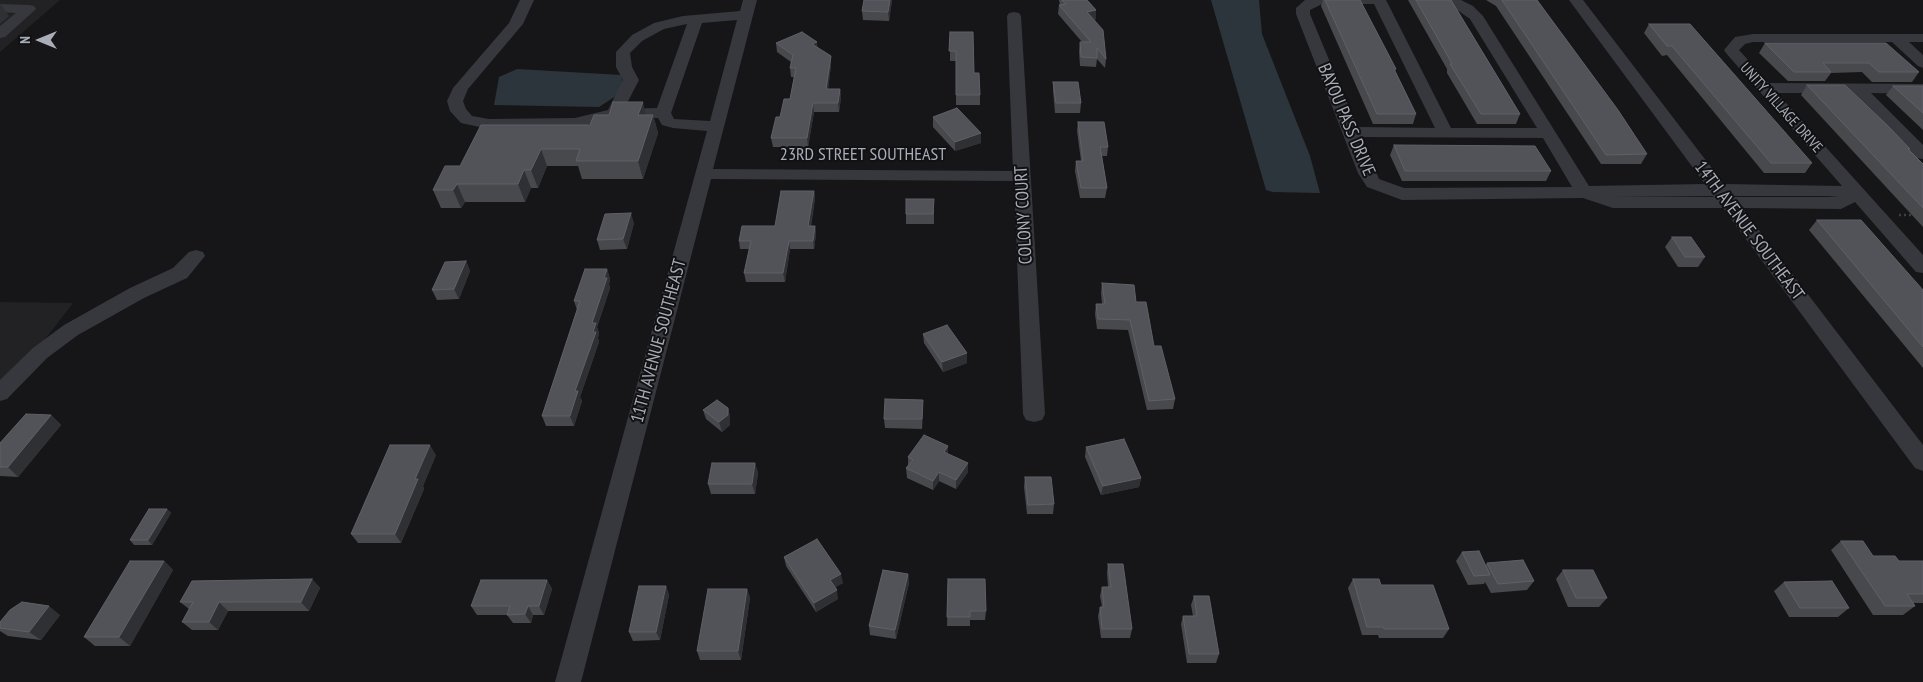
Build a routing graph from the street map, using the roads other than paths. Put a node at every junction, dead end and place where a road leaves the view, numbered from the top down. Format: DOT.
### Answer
graph roads {
  1 [pos="527,0"];
  2 [pos="1373,0"];
  3 [pos="1379,0"];
  4 [pos="1431,0"];
  5 [pos="1576,0"];
  6 [pos="748,7"];
  7 [pos="0,8"];
  8 [pos="1014,16"];
  9 [pos="696,18"];
  10 [pos="0,34"];
  11 [pos="1896,38"];
  12 [pos="1923,38"];
  13 [pos="1923,63"];
  14 [pos="1764,88"];
  15 [pos="1858,89"];
  16 [pos="1923,89"];
  17 [pos="614,113"];
  18 [pos="663,114"];
  19 [pos="717,126"];
  20 [pos="1350,132"];
  21 [pos="1446,132"];
  22 [pos="1548,133"];
  23 [pos="1923,154"];
  24 [pos="704,174"];
  25 [pos="1022,176"];
  26 [pos="1584,192"];
  27 [pos="1857,193"];
  28 [pos="1722,196"];
  29 [pos="196,256"];
  30 [pos="1923,267"];
  31 [pos="0,393"];
  32 [pos="1034,414"];
  33 [pos="1923,462"];
  34 [pos="568,682"];
  1 -- 17 [label="street"];
  2 -- 20 [label="street, BAYOU PASS DRIVE"];
  3 -- 21 [label="street"];
  4 -- 22 [label="street"];
  5 -- 28 [label="street, 14TH AVENUE SOUTHEAST"];
  6 -- 9 [label="street"];
  6 -- 19 [label="street, 11TH AVENUE SOUTHEAST"];
  7 -- 10 [label="street"];
  8 -- 25 [label="street, COLONY COURT"];
  9 -- 17 [label="street"];
  9 -- 18 [label="street"];
  11 -- 12 [label="street, UNITY VILLAGE DRIVE"];
  11 -- 13 [label="street"];
  11 -- 14 [label="street, UNITY VILLAGE DRIVE"];
  14 -- 15 [label="street"];
  14 -- 27 [label="street, UNITY VILLAGE DRIVE"];
  15 -- 16 [label="street"];
  15 -- 23 [label="street"];
  17 -- 18 [label="street"];
  18 -- 19 [label="street"];
  19 -- 24 [label="street, 11TH AVENUE SOUTHEAST"];
  20 -- 21 [label="street"];
  20 -- 26 [label="street, BAYOU PASS DRIVE"];
  21 -- 22 [label="street"];
  22 -- 26 [label="street"];
  24 -- 25 [label="street, 23RD STREET SOUTHEAST"];
  24 -- 34 [label="street, 11TH AVENUE SOUTHEAST"];
  25 -- 32 [label="street, COLONY COURT"];
  26 -- 28 [label="street, BAYOU PASS DRIVE"];
  27 -- 28 [label="street, BAYOU PASS DRIVE"];
  27 -- 30 [label="street, UNITY VILLAGE DRIVE"];
  28 -- 33 [label="street, 14TH AVENUE SOUTHEAST"];
  29 -- 31 [label="street"];
}
